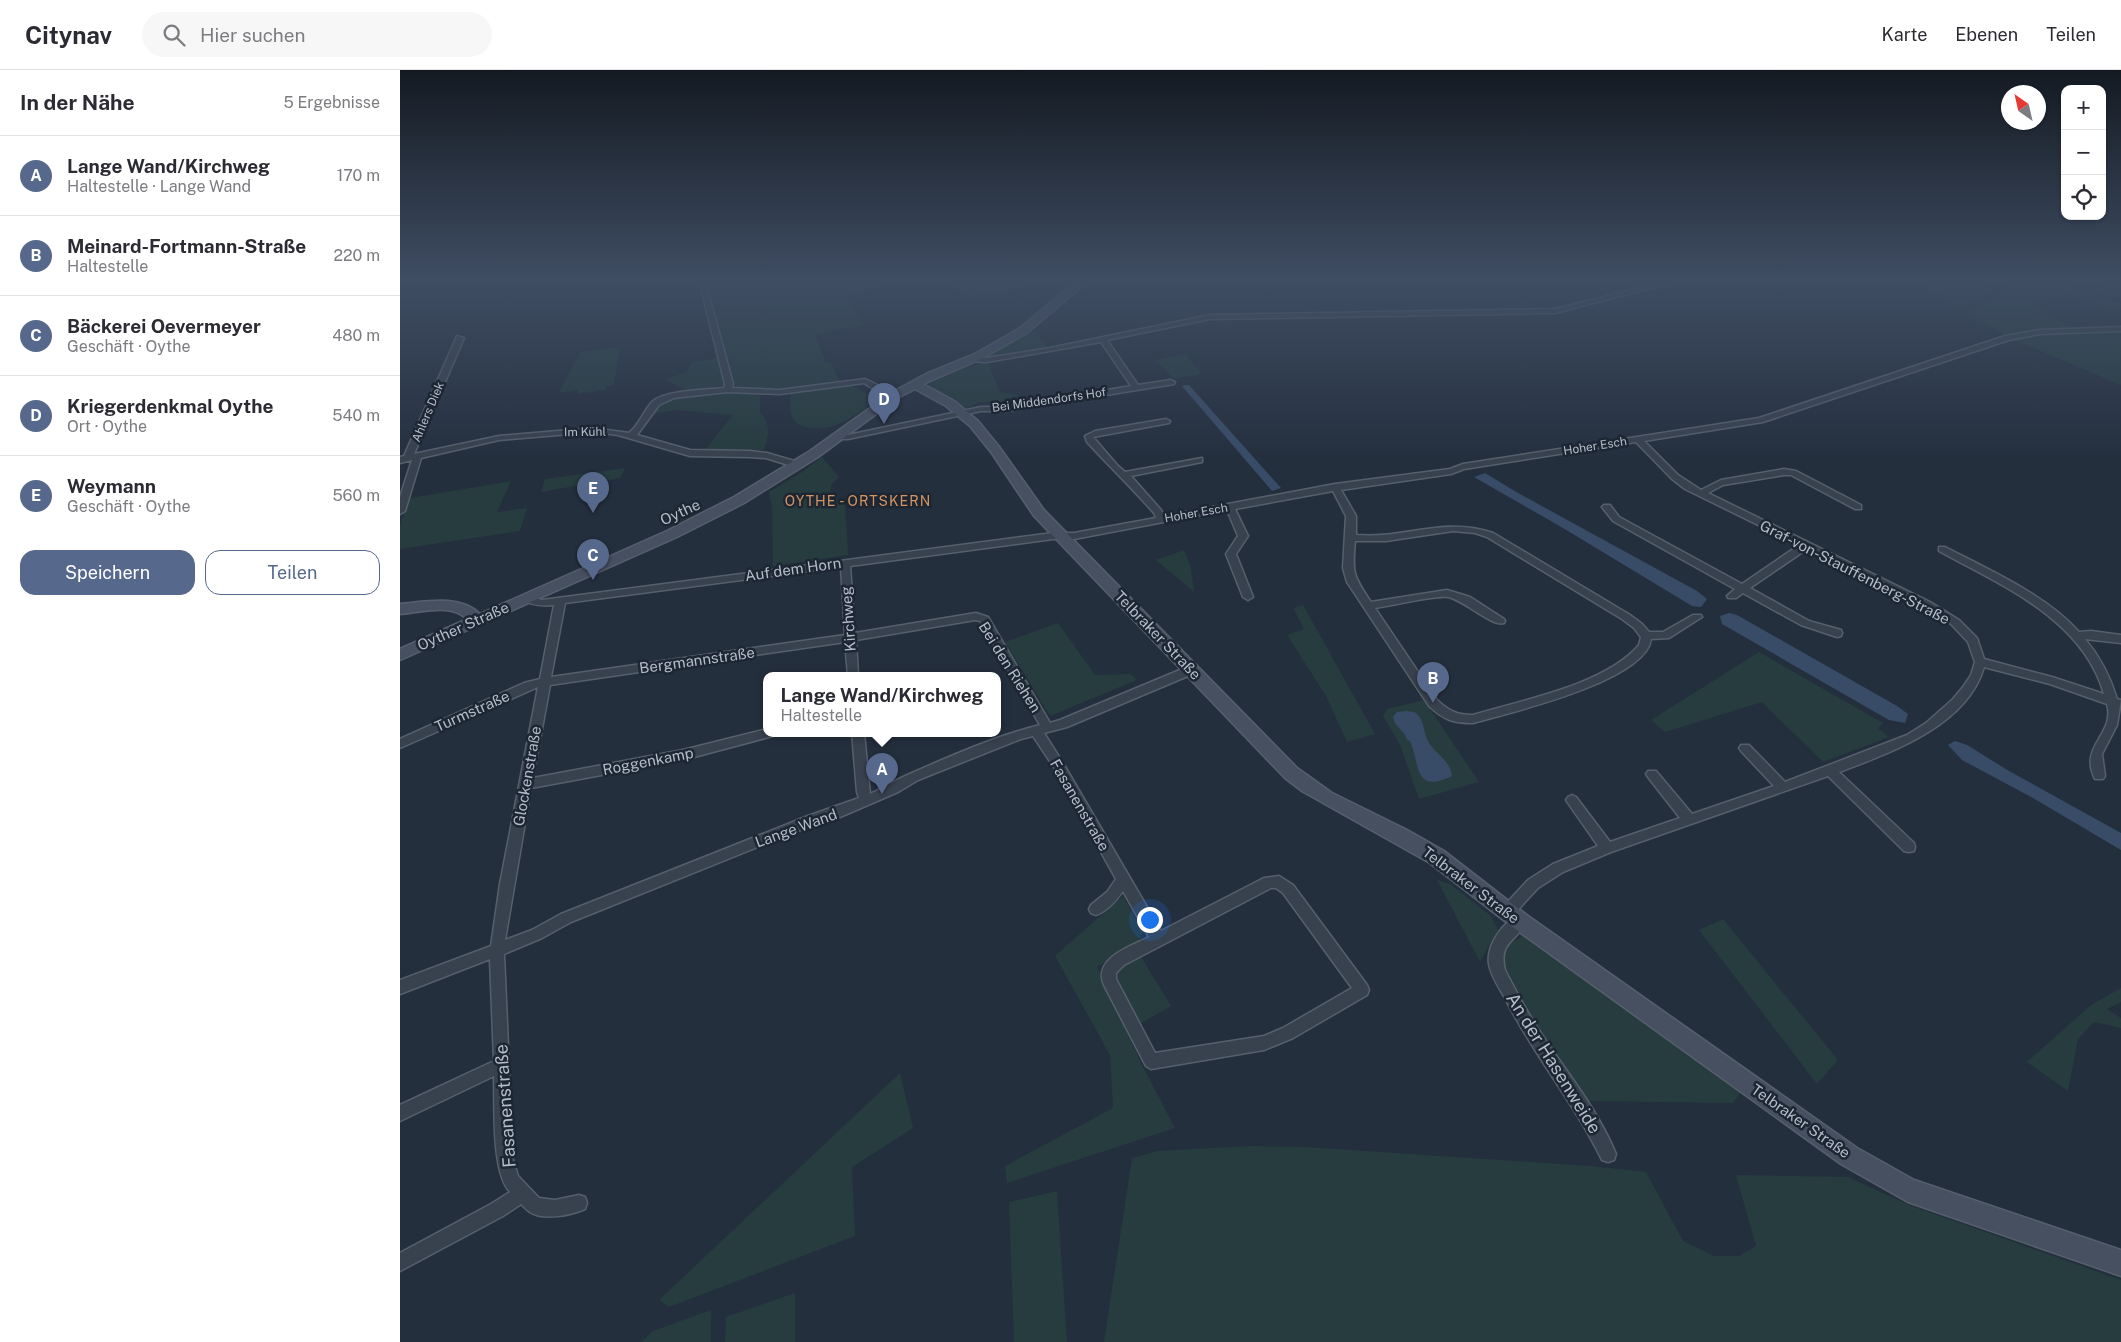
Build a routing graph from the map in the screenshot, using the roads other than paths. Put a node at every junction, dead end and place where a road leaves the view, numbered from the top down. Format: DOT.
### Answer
graph roads {
  1 [pos="459,340"];
  2 [pos="718,340"];
  3 [pos="1005,340"];
  4 [pos="1096,340"];
  5 [pos="1104,340"];
  6 [pos="2005,340"];
  7 [pos="972,359"];
  8 [pos="1171,382"];
  9 [pos="914,384"];
  10 [pos="1136,388"];
  11 [pos="727,390"];
  12 [pos="895,395"];
  13 [pos="962,414"];
  14 [pos="1166,421"];
  15 [pos="630,437"];
  16 [pos="837,437"];
  17 [pos="1638,440"];
  18 [pos="408,458"];
  19 [pos="1199,460"];
  20 [pos="798,465"];
  21 [pos="1124,475"];
  22 [pos="1336,487"];
  23 [pos="1701,493"];
  24 [pos="1230,507"];
  25 [pos="1607,507"];
  26 [pos="1858,507"];
  27 [pos="400,511"];
  28 [pos="1161,520"];
  29 [pos="1061,536"];
  30 [pos="1351,538"];
  31 [pos="1806,545"];
  32 [pos="1942,549"];
  33 [pos="845,562"];
  34 [pos="1744,590"];
  35 [pos="1732,596"];
  36 [pos="1248,597"];
  37 [pos="527,598"];
  38 [pos="560,601"];
  39 [pos="1368,606"];
  40 [pos="400,609"];
  41 [pos="1697,617"];
  42 [pos="477,620"];
  43 [pos="1500,621"];
  44 [pos="1837,633"];
  45 [pos="1646,636"];
  46 [pos="2078,636"];
  47 [pos="849,638"];
  48 [pos="2121,639"];
  49 [pos="400,655"];
  50 [pos="1980,662"];
  51 [pos="1191,670"];
  52 [pos="852,672"];
  53 [pos="544,682"];
  54 [pos="2116,703"];
  55 [pos="1042,729"];
  56 [pos="763,734"];
  57 [pos="858,737"];
  58 [pos="400,744"];
  59 [pos="1745,748"];
  60 [pos="1829,770"];
  61 [pos="1652,774"];
  62 [pos="2099,776"];
  63 [pos="525,784"];
  64 [pos="1783,788"];
  65 [pos="866,800"];
  66 [pos="1572,800"];
  67 [pos="1689,820"];
  68 [pos="1909,846"];
  69 [pos="1607,848"];
  70 [pos="1124,879"];
  71 [pos="1096,909"];
  72 [pos="1513,916"];
  73 [pos="1158,939"];
  74 [pos="497,950"];
  75 [pos="400,987"];
  76 [pos="501,1065"];
  77 [pos="400,1113"];
  78 [pos="1608,1154"];
  79 [pos="523,1193"];
  80 [pos="579,1203"];
  81 [pos="400,1262"];
  82 [pos="2121,1264"];
  1 -- 18 [label="street, Ahlers Diek"];
  2 -- 11 [label="street"];
  3 -- 7 [label="street, Oythe"];
  4 -- 7 [label="street"];
  5 -- 10 [label="street"];
  6 -- 17 [label="street, Hoher Esch"];
  7 -- 9 [label="street, Oythe"];
  8 -- 10 [label="street, Bei Middendorfs Hof"];
  9 -- 12 [label="street, Oythe"];
  9 -- 13 [label="street, Telbraker Straße"];
  10 -- 13 [label="street, Bei Middendorfs Hof"];
  11 -- 12 [label="street"];
  11 -- 15 [label="street"];
  12 -- 16 [label="street, Oythe"];
  13 -- 16 [label="street, Oythe"];
  13 -- 29 [label="street, Telbraker Straße"];
  14 -- 21 [label="street"];
  15 -- 18 [label="street, Im Kühl"];
  15 -- 20 [label="street, Im Kühl"];
  16 -- 20 [label="street, Oythe"];
  17 -- 22 [label="street, Hoher Esch"];
  17 -- 23 [label="street, Graf-von-Stauffenberg-Straße"];
  18 -- 27 [label="street, Ahlers Diek"];
  19 -- 21 [label="street"];
  20 -- 37 [label="street, Oythe"];
  21 -- 28 [label="street"];
  22 -- 24 [label="street, Hoher Esch"];
  22 -- 30 [label="street"];
  23 -- 26 [label="street"];
  23 -- 31 [label="street, Graf-von-Stauffenberg-Straße"];
  24 -- 28 [label="street, Hoher Esch"];
  24 -- 36 [label="street"];
  25 -- 34 [label="street"];
  28 -- 29 [label="street, Hoher Esch"];
  29 -- 33 [label="street, Auf dem Horn"];
  29 -- 51 [label="street, Telbraker Straße"];
  30 -- 39 [label="street"];
  30 -- 45 [label="street"];
  31 -- 34 [label="street"];
  31 -- 50 [label="street, Graf-von-Stauffenberg-Straße"];
  32 -- 46 [label="street"];
  33 -- 38 [label="street, Auf dem Horn"];
  33 -- 47 [label="street, Kirchweg"];
  34 -- 35 [label="street"];
  34 -- 44 [label="street"];
  37 -- 38 [label="street, Auf dem Horn"];
  37 -- 42 [label="street, Oyther Straße"];
  38 -- 53 [label="street, Glockenstraße"];
  39 -- 43 [label="street"];
  39 -- 45 [label="street"];
  40 -- 42 [label="street"];
  41 -- 45 [label="street"];
  42 -- 49 [label="street, Oyther Straße"];
  46 -- 48 [label="street"];
  46 -- 54 [label="street"];
  47 -- 52 [label="street, Kirchweg"];
  47 -- 53 [label="street, Bergmannstraße"];
  47 -- 55 [label="street, Bei den Riehen"];
  50 -- 54 [label="street"];
  50 -- 60 [label="street"];
  51 -- 55 [label="street, Lange Wand"];
  51 -- 72 [label="street, Telbraker Straße"];
  53 -- 58 [label="street, Turmstraße"];
  53 -- 63 [label="street, Glockenstraße"];
  54 -- 62 [label="street"];
  55 -- 65 [label="street, Lange Wand"];
  55 -- 70 [label="street, Fasanenstraße"];
  56 -- 63 [label="street, Roggenkamp"];
  57 -- 65 [label="street"];
  59 -- 64 [label="street"];
  60 -- 64 [label="street"];
  60 -- 68 [label="street"];
  61 -- 67 [label="street"];
  63 -- 74 [label="street, Glockenstraße"];
  64 -- 67 [label="street"];
  65 -- 74 [label="street, Lange Wand"];
  66 -- 69 [label="street"];
  67 -- 69 [label="street"];
  69 -- 72 [label="street"];
  70 -- 71 [label="street"];
  70 -- 73 [label="street, Fasanenstraße"];
  72 -- 78 [label="street, An der Hasenweide"];
  72 -- 82 [label="street, Telbraker Straße"];
  73 -- 73 [label="street"];
  74 -- 75 [label="street, Lange Wand"];
  74 -- 76 [label="street, Fasanenstraße"];
  76 -- 77 [label="street"];
  76 -- 79 [label="street, Fasanenstraße"];
  79 -- 80 [label="street, Fasanenstraße"];
  79 -- 81 [label="street"];
}
